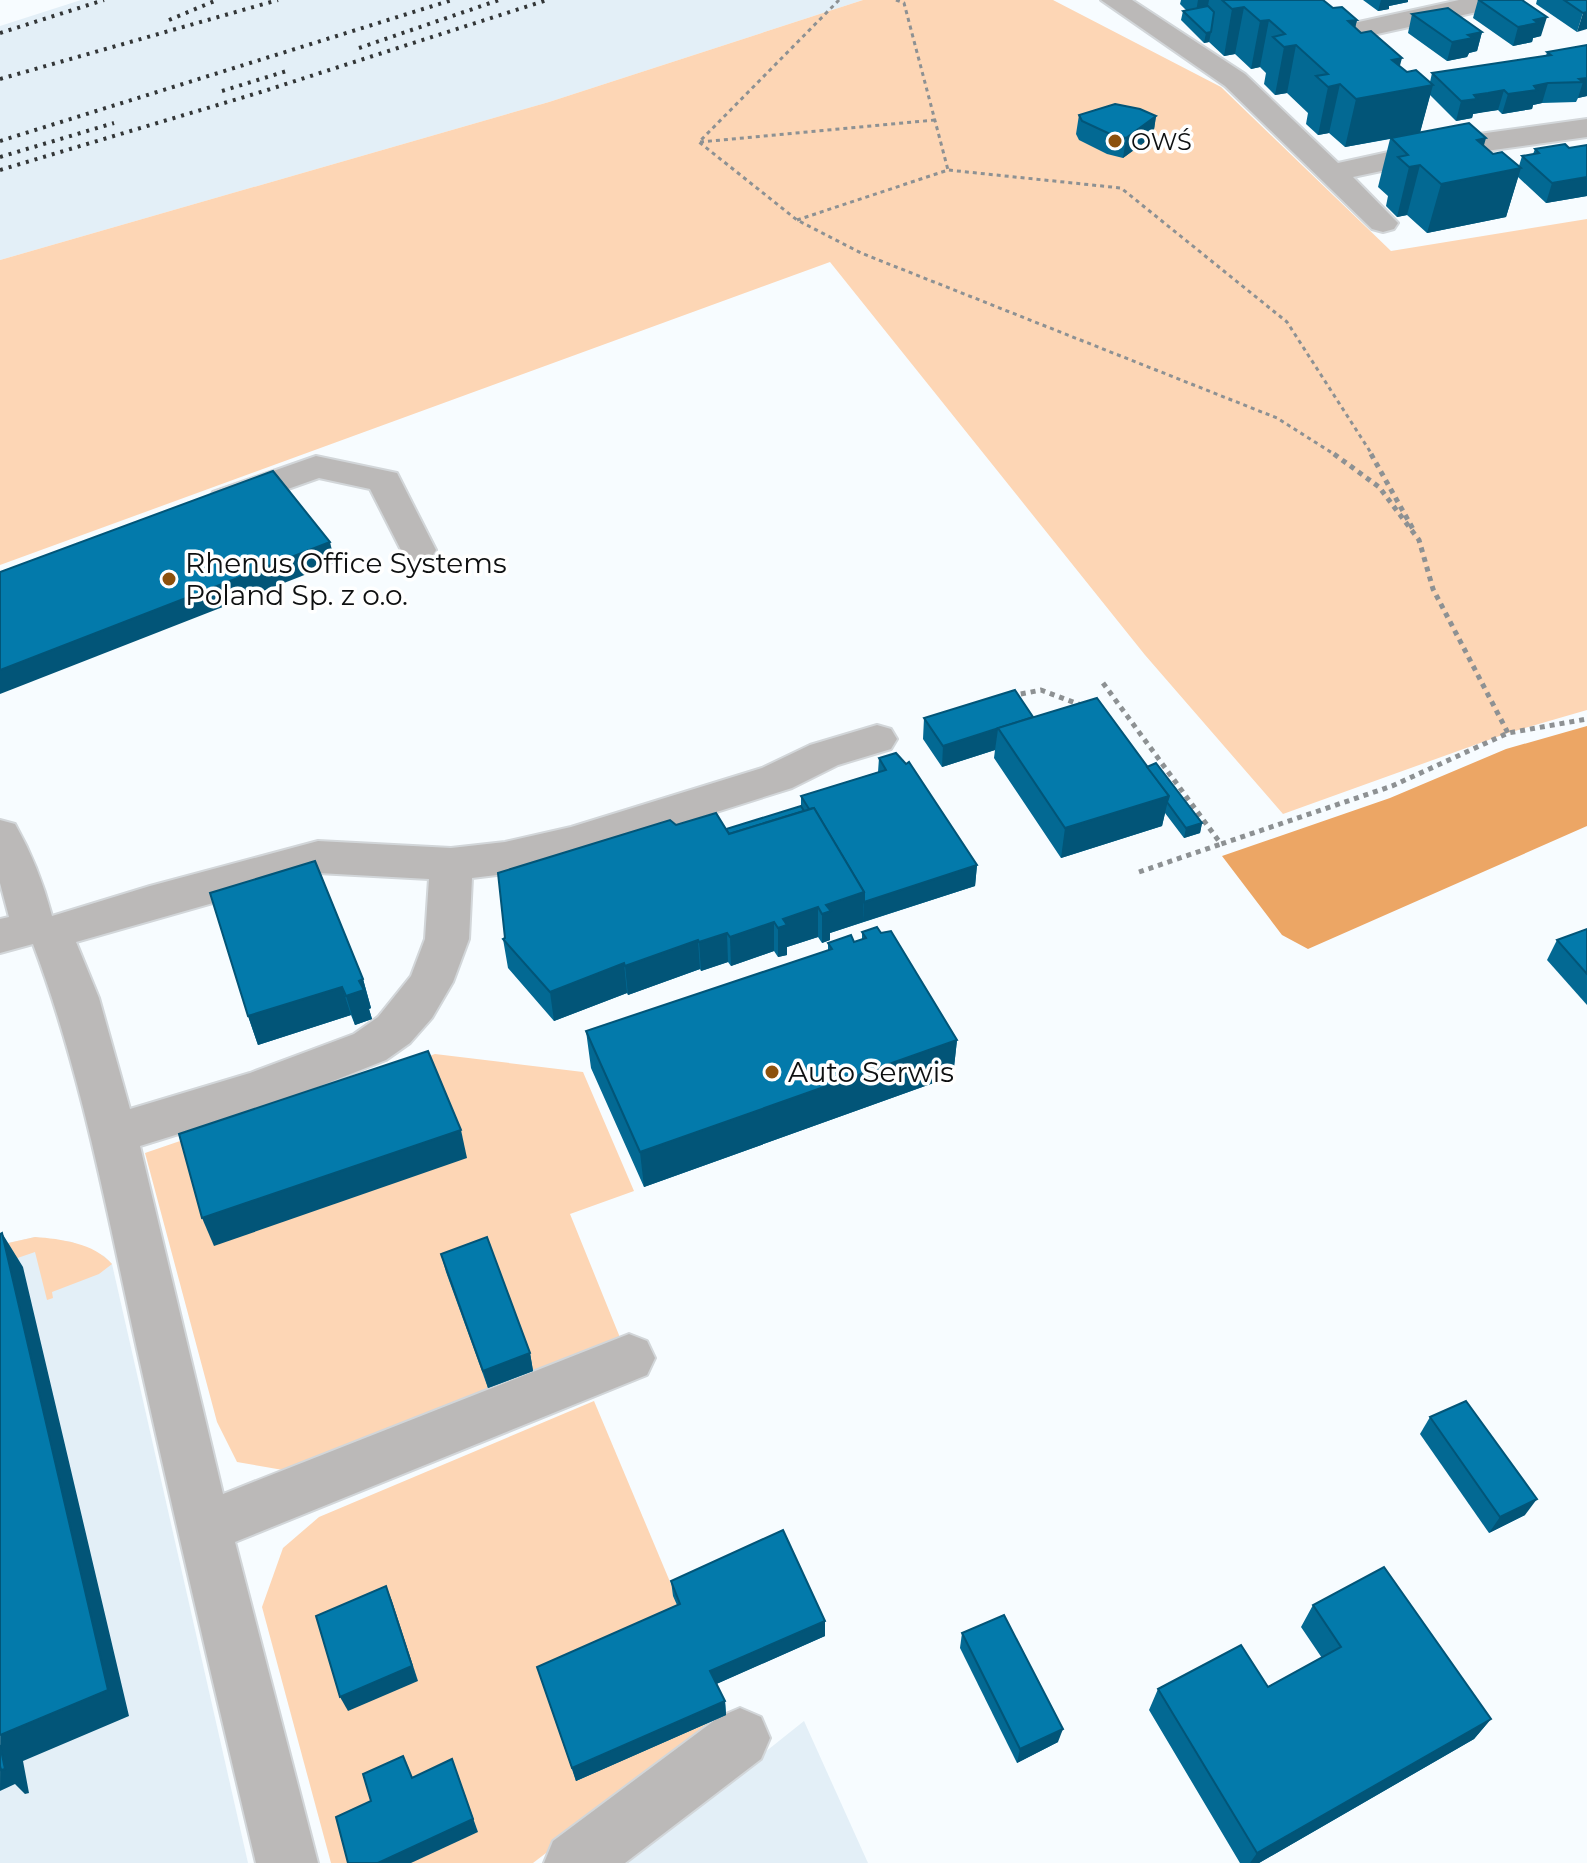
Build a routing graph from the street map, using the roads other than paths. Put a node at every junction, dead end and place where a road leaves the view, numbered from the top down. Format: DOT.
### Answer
graph roads {
  1 [pos="1114,0"];
  2 [pos="1495,0"];
  3 [pos="1332,36"];
  4 [pos="1587,128"];
  5 [pos="1332,173"];
  6 [pos="1383,223"];
  7 [pos="201,510"];
  8 [pos="418,550"];
  9 [pos="877,739"];
  10 [pos="0,835"];
  11 [pos="451,864"];
  12 [pos="28,932"];
  13 [pos="113,1134"];
  14 [pos="629,1358"];
  15 [pos="204,1528"];
  16 [pos="740,1738"];
  17 [pos="287,1863"];
  18 [pos="575,1863"];
  1 -- 5 [label="street"];
  2 -- 3 [label="street"];
  4 -- 5 [label="street"];
  5 -- 6 [label="street"];
  7 -- 8 [label="street"];
  9 -- 11 [label="street"];
  10 -- 12 [label="street"];
  11 -- 12 [label="street"];
  11 -- 13 [label="street"];
  12 -- 13 [label="street"];
  13 -- 15 [label="street"];
  14 -- 15 [label="street"];
  15 -- 17 [label="street"];
  16 -- 18 [label="street"];
}
